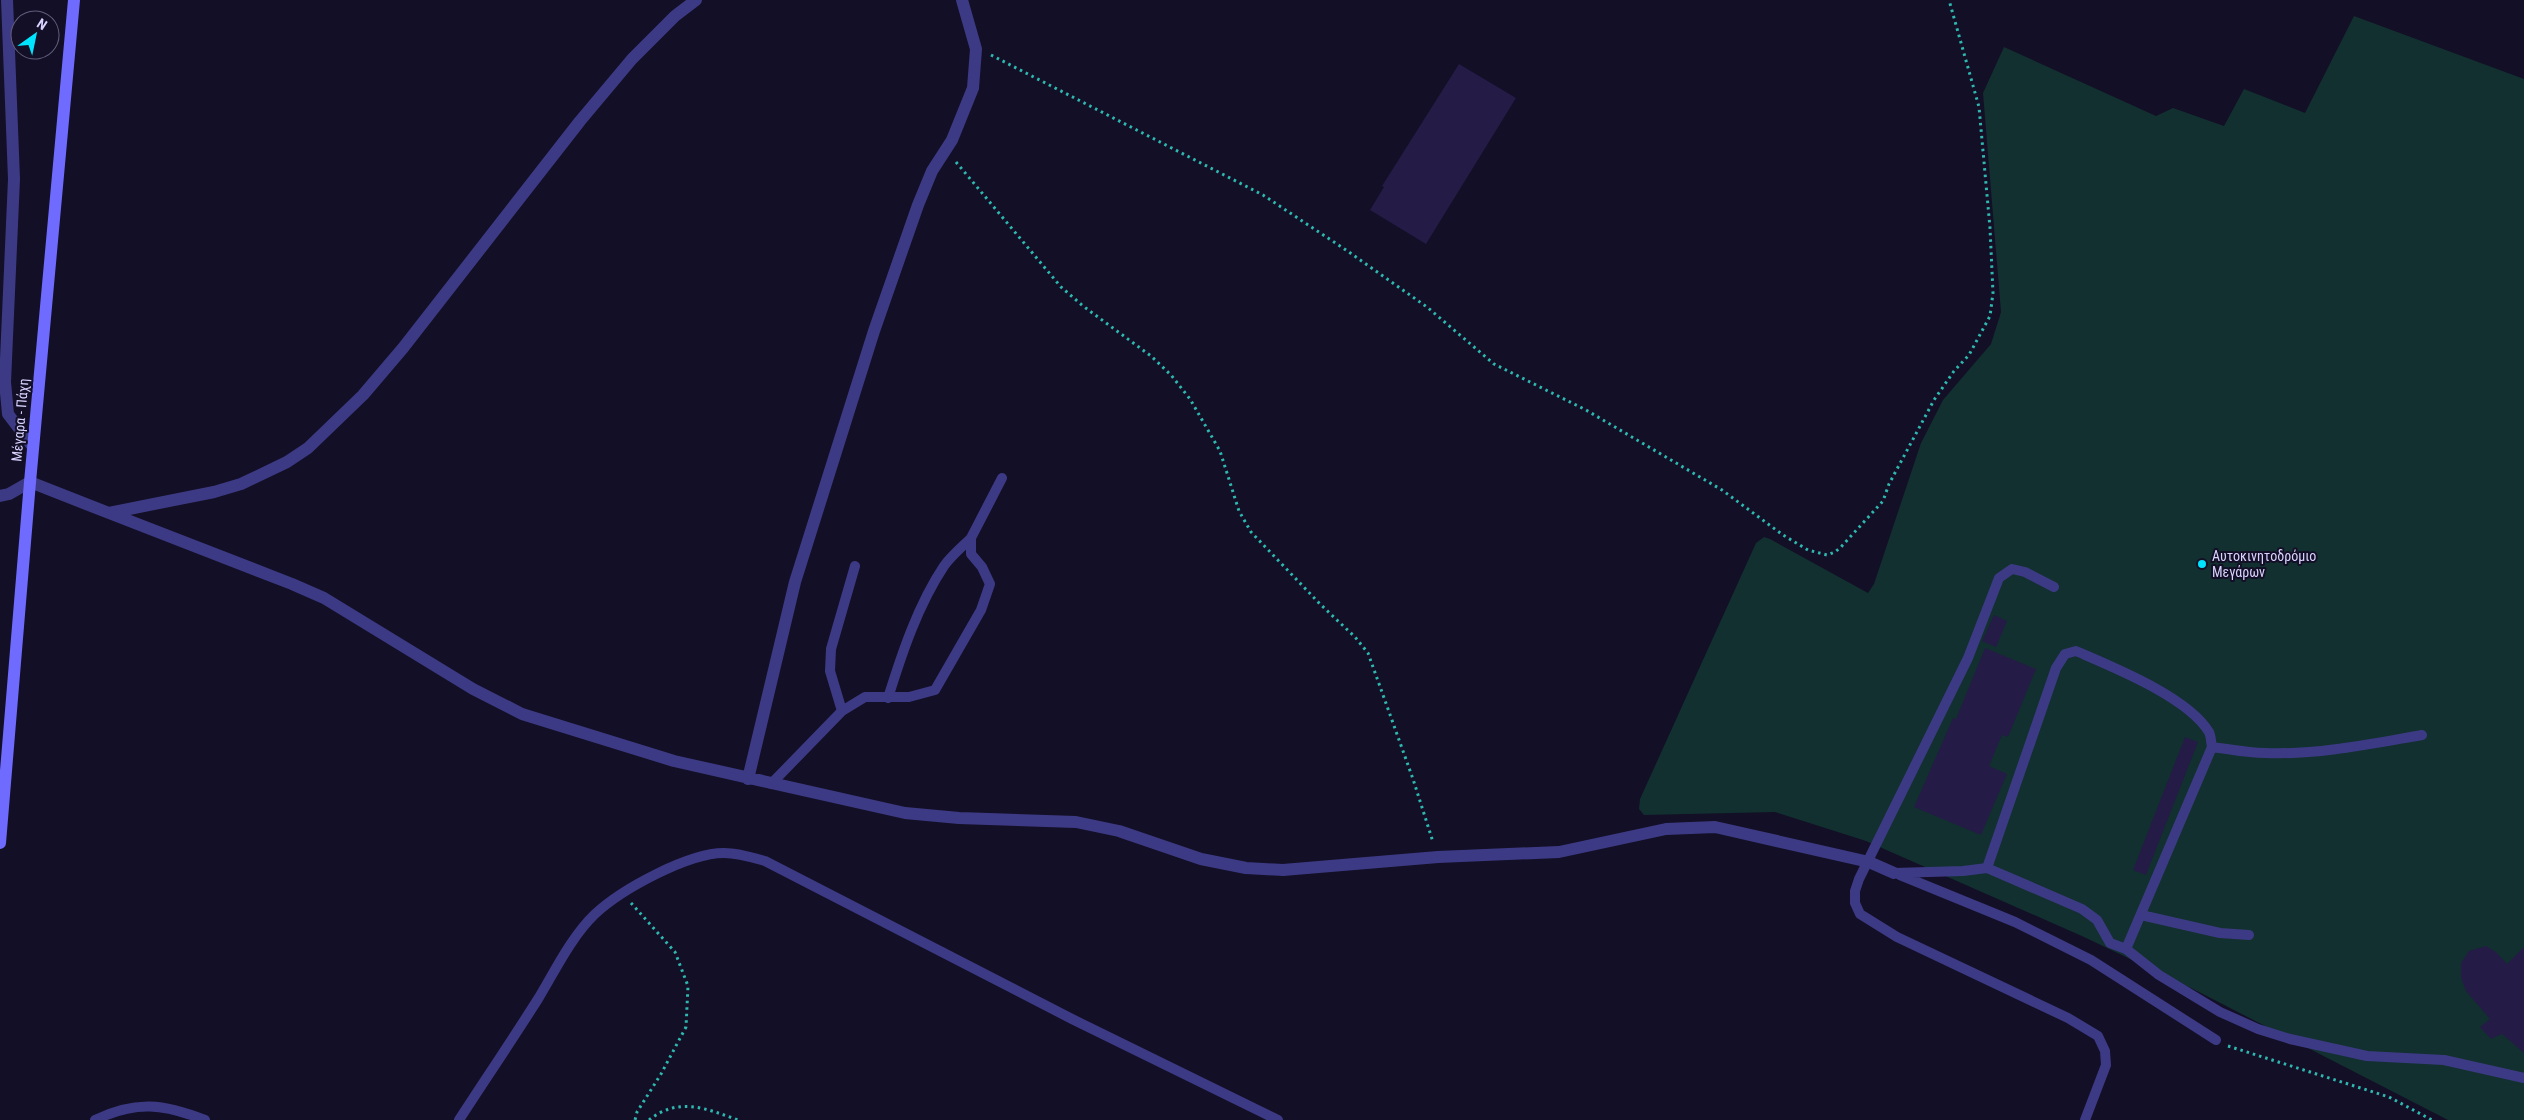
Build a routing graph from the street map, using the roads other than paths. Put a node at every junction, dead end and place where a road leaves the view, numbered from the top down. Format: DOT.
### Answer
graph roads {
  1 [pos="7,0"];
  2 [pos="74,0"];
  3 [pos="696,0"];
  4 [pos="962,0"];
  5 [pos="33,447"];
  6 [pos="1002,478"];
  7 [pos="30,482"];
  8 [pos="0,496"];
  9 [pos="109,513"];
  10 [pos="971,538"];
  11 [pos="855,566"];
  12 [pos="2054,587"];
  13 [pos="888,698"];
  14 [pos="842,711"];
  15 [pos="2422,736"];
  16 [pos="2212,747"];
  17 [pos="748,779"];
  18 [pos="771,784"];
  19 [pos="0,843"];
  20 [pos="1869,862"];
  21 [pos="1987,868"];
  22 [pos="1894,873"];
  23 [pos="2141,915"];
  24 [pos="2249,935"];
  25 [pos="2126,949"];
  26 [pos="2216,1040"];
  27 [pos="2524,1078"];
  28 [pos="95,1120"];
  29 [pos="205,1120"];
  30 [pos="459,1120"];
  31 [pos="1278,1120"];
  32 [pos="2085,1120"];
  1 -- 5 [label="street"];
  2 -- 5 [label="main road, Μέγαρα - Πάχη"];
  3 -- 9 [label="street"];
  4 -- 17 [label="street"];
  5 -- 7 [label="main road, Μέγαρα - Πάχη"];
  6 -- 10 [label="lane"];
  7 -- 8 [label="street"];
  7 -- 9 [label="street"];
  7 -- 19 [label="main road, Μέγαρα - Πάχη"];
  9 -- 17 [label="street"];
  10 -- 13 [label="lane"];
  10 -- 13 [label="lane"];
  11 -- 14 [label="lane"];
  12 -- 20 [label="lane"];
  13 -- 14 [label="lane"];
  14 -- 18 [label="lane"];
  15 -- 16 [label="lane"];
  16 -- 21 [label="lane"];
  16 -- 23 [label="lane"];
  17 -- 18 [label="street"];
  18 -- 20 [label="street"];
  20 -- 22 [label="street"];
  20 -- 32 [label="lane"];
  21 -- 22 [label="lane"];
  21 -- 25 [label="lane"];
  22 -- 26 [label="lane"];
  23 -- 24 [label="lane"];
  23 -- 25 [label="lane"];
  25 -- 27 [label="lane"];
  28 -- 29 [label="lane"];
  30 -- 31 [label="lane"];
}
